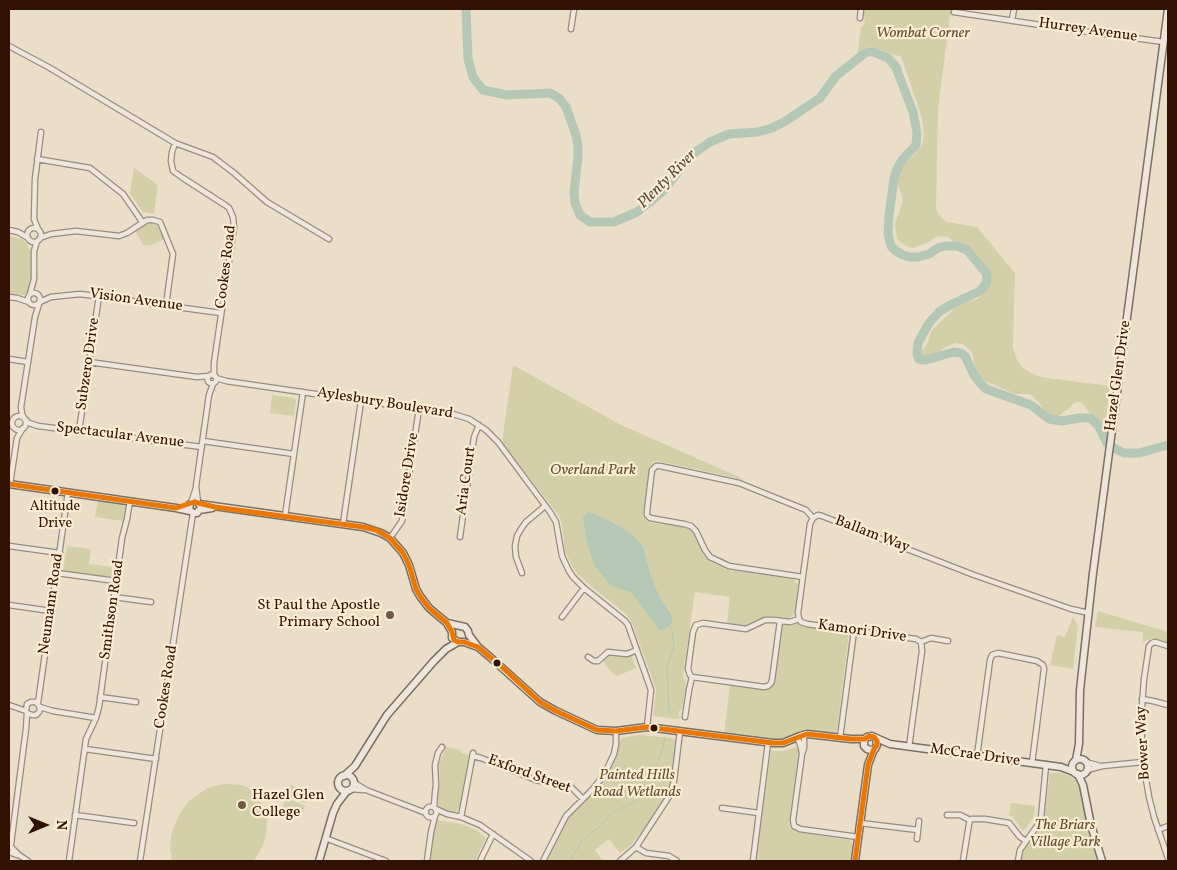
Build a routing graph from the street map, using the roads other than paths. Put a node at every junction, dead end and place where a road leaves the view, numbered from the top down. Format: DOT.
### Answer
graph roads {
  1 [pos="574,9"];
  2 [pos="861,9"];
  3 [pos="1014,9"];
  4 [pos="1168,9"];
  5 [pos="954,12"];
  6 [pos="860,18"];
  7 [pos="1012,20"];
  8 [pos="571,29"];
  9 [pos="1164,42"];
  10 [pos="9,46"];
  11 [pos="41,132"];
  12 [pos="175,143"];
  13 [pos="37,159"];
  14 [pos="34,220"];
  15 [pos="143,223"];
  16 [pos="9,230"];
  17 [pos="30,230"];
  18 [pos="39,230"];
  19 [pos="18,232"];
  20 [pos="51,234"];
  21 [pos="30,239"];
  22 [pos="329,239"];
  23 [pos="39,240"];
  24 [pos="34,251"];
  25 [pos="34,279"];
  26 [pos="38,294"];
  27 [pos="29,295"];
  28 [pos="51,296"];
  29 [pos="99,296"];
  30 [pos="9,297"];
  31 [pos="17,298"];
  32 [pos="39,303"];
  33 [pos="30,304"];
  34 [pos="166,305"];
  35 [pos="221,313"];
  36 [pos="35,317"];
  37 [pos="9,360"];
  38 [pos="28,362"];
  39 [pos="89,362"];
  40 [pos="212,379"];
  41 [pos="303,392"];
  42 [pos="361,401"];
  43 [pos="22,406"];
  44 [pos="419,409"];
  45 [pos="15,417"];
  46 [pos="24,418"];
  47 [pos="11,424"];
  48 [pos="479,425"];
  49 [pos="38,426"];
  50 [pos="24,428"];
  51 [pos="79,431"];
  52 [pos="17,438"];
  53 [pos="203,441"];
  54 [pos="202,447"];
  55 [pos="294,454"];
  56 [pos="9,484"];
  57 [pos="68,492"];
  58 [pos="130,501"];
  59 [pos="545,506"];
  60 [pos="194,507"];
  61 [pos="286,516"];
  62 [pos="813,518"];
  63 [pos="343,524"];
  64 [pos="460,537"];
  65 [pos="390,538"];
  66 [pos="9,546"];
  67 [pos="60,553"];
  68 [pos="57,573"];
  69 [pos="522,573"];
  70 [pos="803,577"];
  71 [pos="116,581"];
  72 [pos="584,588"];
  73 [pos="114,597"];
  74 [pos="151,602"];
  75 [pos="9,605"];
  76 [pos="51,611"];
  77 [pos="1088,613"];
  78 [pos="562,617"];
  79 [pos="799,618"];
  80 [pos="780,621"];
  81 [pos="447,623"];
  82 [pos="458,626"];
  83 [pos="854,630"];
  84 [pos="452,635"];
  85 [pos="469,635"];
  86 [pos="948,641"];
  87 [pos="461,642"];
  88 [pos="921,642"];
  89 [pos="1168,646"];
  90 [pos="478,647"];
  91 [pos="446,649"];
  92 [pos="637,650"];
  93 [pos="588,657"];
  94 [pos="692,677"];
  95 [pos="40,687"];
  96 [pos="100,697"];
  97 [pos="1142,699"];
  98 [pos="30,702"];
  99 [pos="136,702"];
  100 [pos="10,705"];
  101 [pos="39,705"];
  102 [pos="1168,705"];
  103 [pos="53,711"];
  104 [pos="27,712"];
  105 [pos="36,715"];
  106 [pos="685,717"];
  107 [pos="96,718"];
  108 [pos="647,727"];
  109 [pos="26,729"];
  110 [pos="616,731"];
  111 [pos="680,731"];
  112 [pos="804,734"];
  113 [pos="796,737"];
  114 [pos="840,738"];
  115 [pos="851,739"];
  116 [pos="865,739"];
  117 [pos="876,739"];
  118 [pos="768,743"];
  119 [pos="890,744"];
  120 [pos="442,746"];
  121 [pos="865,747"];
  122 [pos="909,747"];
  123 [pos="85,749"];
  124 [pos="874,749"];
  125 [pos="802,754"];
  126 [pos="977,756"];
  127 [pos="156,759"];
  128 [pos="1080,761"];
  129 [pos="1143,762"];
  130 [pos="1032,763"];
  131 [pos="868,765"];
  132 [pos="1046,765"];
  133 [pos="355,766"];
  134 [pos="1102,766"];
  135 [pos="1061,767"];
  136 [pos="1081,772"];
  137 [pos="344,776"];
  138 [pos="352,780"];
  139 [pos="339,787"];
  140 [pos="348,790"];
  141 [pos="366,790"];
  142 [pos="434,793"];
  143 [pos="583,799"];
  144 [pos="337,804"];
  145 [pos="428,807"];
  146 [pos="414,808"];
  147 [pos="435,808"];
  148 [pos="722,808"];
  149 [pos="759,813"];
  150 [pos="447,814"];
  151 [pos="947,814"];
  152 [pos="75,815"];
  153 [pos="427,815"];
  154 [pos="435,816"];
  155 [pos="461,817"];
  156 [pos="970,820"];
  157 [pos="919,821"];
  158 [pos="860,822"];
  159 [pos="134,824"];
  160 [pos="1168,826"];
  161 [pos="12,830"];
  162 [pos="918,830"];
  163 [pos="1158,830"];
  164 [pos="431,832"];
  165 [pos="493,834"];
  166 [pos="9,837"];
  167 [pos="858,837"];
  168 [pos="325,838"];
  169 [pos="917,839"];
  170 [pos="1026,841"];
  171 [pos="636,846"];
  172 [pos="10,847"];
  173 [pos="1168,858"];
  174 [pos="28,861"];
  175 [pos="68,861"];
  176 [pos="140,861"];
  177 [pos="319,861"];
  178 [pos="386,861"];
  179 [pos="427,861"];
  180 [pos="480,861"];
  181 [pos="531,861"];
  182 [pos="544,861"];
  183 [pos="620,861"];
  184 [pos="677,861"];
  185 [pos="753,861"];
  186 [pos="855,861"];
  187 [pos="963,861"];
  188 [pos="1018,861"];
  189 [pos="1102,861"];
  1 -- 8 [label="street"];
  2 -- 6 [label="street"];
  3 -- 7 [label="street"];
  4 -- 9 [label="street, Hazel Glen Drive"];
  5 -- 7 [label="street, Hurrey Avenue"];
  7 -- 9 [label="street, Hurrey Avenue"];
  9 -- 77 [label="street, Hazel Glen Drive"];
  10 -- 12 [label="street"];
  11 -- 13 [label="street"];
  12 -- 22 [label="street"];
  12 -- 35 [label="street, Cookes Road"];
  13 -- 14 [label="street"];
  13 -- 15 [label="street"];
  14 -- 17 [label="street"];
  14 -- 18 [label="street"];
  15 -- 20 [label="street"];
  15 -- 34 [label="street"];
  16 -- 19 [label="street"];
  17 -- 18 [label="street"];
  17 -- 19 [label="street"];
  17 -- 21 [label="street"];
  18 -- 20 [label="street"];
  18 -- 23 [label="street"];
  19 -- 21 [label="street"];
  20 -- 23 [label="street"];
  21 -- 23 [label="street"];
  21 -- 24 [label="street"];
  23 -- 24 [label="street"];
  24 -- 25 [label="street"];
  25 -- 26 [label="street"];
  25 -- 27 [label="street"];
  26 -- 27 [label="street"];
  26 -- 28 [label="street, Vision Avenue"];
  26 -- 32 [label="street"];
  27 -- 31 [label="street"];
  27 -- 33 [label="street"];
  28 -- 29 [label="street, Vision Avenue"];
  28 -- 32 [label="street, Vision Avenue"];
  29 -- 34 [label="street, Vision Avenue"];
  29 -- 39 [label="street, Subzero Drive"];
  30 -- 31 [label="street"];
  31 -- 33 [label="street"];
  32 -- 33 [label="street"];
  32 -- 36 [label="street"];
  33 -- 36 [label="street"];
  34 -- 35 [label="street, Vision Avenue"];
  35 -- 40 [label="street, Cookes Road"];
  36 -- 38 [label="street"];
  37 -- 38 [label="street"];
  38 -- 43 [label="street"];
  39 -- 40 [label="street, Aylesbury Boulevard"];
  39 -- 51 [label="street, Subzero Drive"];
  40 -- 41 [label="street, Aylesbury Boulevard"];
  40 -- 53 [label="street, Cookes Road"];
  41 -- 42 [label="street, Aylesbury Boulevard"];
  41 -- 55 [label="street"];
  42 -- 44 [label="street, Aylesbury Boulevard"];
  42 -- 63 [label="street"];
  43 -- 45 [label="street"];
  43 -- 46 [label="street"];
  44 -- 48 [label="street, Aylesbury Boulevard"];
  44 -- 65 [label="street, Isidore Drive"];
  45 -- 46 [label="street"];
  45 -- 47 [label="street"];
  46 -- 49 [label="street, Spectacular Avenue"];
  46 -- 50 [label="street"];
  47 -- 50 [label="street"];
  47 -- 52 [label="street"];
  48 -- 59 [label="street, Aylesbury Boulevard"];
  48 -- 64 [label="street, Aria Court"];
  49 -- 50 [label="street, Spectacular Avenue"];
  49 -- 51 [label="street, Spectacular Avenue"];
  50 -- 52 [label="street"];
  51 -- 54 [label="street, Spectacular Avenue"];
  52 -- 56 [label="street"];
  53 -- 54 [label="street, Cookes Road"];
  53 -- 55 [label="street"];
  54 -- 60 [label="street, Cookes Road"];
  55 -- 61 [label="street"];
  56 -- 57 [label="street"];
  57 -- 58 [label="street"];
  57 -- 67 [label="street, Neumann Road"];
  58 -- 60 [label="street"];
  58 -- 71 [label="street, Smithson Road"];
  59 -- 69 [label="street"];
  59 -- 72 [label="street, Aylesbury Boulevard"];
  60 -- 61 [label="street"];
  60 -- 127 [label="street, Cookes Road"];
  61 -- 63 [label="street"];
  62 -- 70 [label="street"];
  62 -- 70 [label="street, Ballam Way"];
  62 -- 77 [label="street, Ballam Way"];
  63 -- 65 [label="street"];
  65 -- 81 [label="street"];
  66 -- 67 [label="street"];
  67 -- 68 [label="street, Neumann Road"];
  68 -- 71 [label="street"];
  68 -- 76 [label="street, Neumann Road"];
  70 -- 79 [label="street"];
  71 -- 73 [label="street, Smithson Road"];
  72 -- 78 [label="street"];
  72 -- 92 [label="street, Aylesbury Boulevard"];
  73 -- 74 [label="street"];
  73 -- 96 [label="street, Smithson Road"];
  75 -- 76 [label="street"];
  76 -- 95 [label="street, Neumann Road"];
  77 -- 128 [label="street, Hazel Glen Drive"];
  79 -- 80 [label="street, Kamori Drive"];
  79 -- 83 [label="street, Kamori Drive"];
  80 -- 94 [label="street, Kamori Drive"];
  80 -- 94 [label="street"];
  81 -- 82 [label="street"];
  81 -- 84 [label="street"];
  82 -- 84 [label="street"];
  82 -- 85 [label="street"];
  83 -- 88 [label="street, Kamori Drive"];
  83 -- 114 [label="street"];
  84 -- 87 [label="street"];
  84 -- 91 [label="street"];
  85 -- 87 [label="street"];
  85 -- 90 [label="street"];
  86 -- 88 [label="street, Kamori Drive"];
  87 -- 90 [label="street"];
  87 -- 91 [label="street"];
  88 -- 122 [label="street"];
  89 -- 97 [label="street, Bower Way"];
  90 -- 110 [label="street"];
  91 -- 133 [label="street"];
  92 -- 93 [label="street"];
  92 -- 108 [label="street, Aylesbury Boulevard"];
  94 -- 106 [label="street, Kamori Drive"];
  95 -- 98 [label="street, Neumann Road"];
  95 -- 101 [label="street, Neumann Road"];
  96 -- 99 [label="street"];
  96 -- 107 [label="street, Smithson Road"];
  97 -- 102 [label="street"];
  97 -- 129 [label="street, Bower Way"];
  98 -- 100 [label="street"];
  98 -- 101 [label="street"];
  98 -- 104 [label="street"];
  100 -- 104 [label="street"];
  101 -- 103 [label="street"];
  101 -- 105 [label="street"];
  103 -- 105 [label="street"];
  103 -- 107 [label="street"];
  104 -- 105 [label="street"];
  104 -- 109 [label="street"];
  105 -- 109 [label="street"];
  107 -- 123 [label="street, Smithson Road"];
  108 -- 110 [label="street"];
  108 -- 111 [label="street"];
  109 -- 161 [label="street"];
  110 -- 143 [label="street"];
  111 -- 118 [label="street"];
  111 -- 171 [label="street"];
  112 -- 113 [label="street"];
  112 -- 114 [label="street"];
  112 -- 125 [label="street"];
  113 -- 118 [label="street"];
  113 -- 125 [label="street"];
  114 -- 115 [label="street"];
  115 -- 116 [label="street"];
  115 -- 121 [label="street"];
  116 -- 117 [label="street"];
  116 -- 121 [label="street"];
  117 -- 119 [label="street, McCrae Drive"];
  117 -- 124 [label="street"];
  118 -- 149 [label="street"];
  119 -- 122 [label="street, McCrae Drive"];
  119 -- 124 [label="street, McCrae Drive"];
  120 -- 142 [label="street"];
  121 -- 124 [label="street"];
  121 -- 131 [label="street"];
  122 -- 126 [label="street, McCrae Drive"];
  123 -- 127 [label="street"];
  123 -- 152 [label="street, Smithson Road"];
  124 -- 131 [label="street"];
  125 -- 167 [label="street"];
  126 -- 130 [label="street, McCrae Drive"];
  126 -- 130 [label="street"];
  127 -- 176 [label="street, Cookes Road"];
  128 -- 134 [label="street"];
  128 -- 135 [label="street, McCrae Drive"];
  128 -- 136 [label="street"];
  128 -- 136 [label="street"];
  129 -- 134 [label="street"];
  129 -- 163 [label="street, Bower Way"];
  130 -- 132 [label="street, McCrae Drive"];
  131 -- 158 [label="street"];
  132 -- 135 [label="street, McCrae Drive"];
  132 -- 170 [label="street"];
  133 -- 137 [label="street"];
  133 -- 138 [label="street"];
  134 -- 136 [label="street"];
  135 -- 136 [label="street, McCrae Drive"];
  136 -- 189 [label="street"];
  137 -- 138 [label="street"];
  137 -- 139 [label="street"];
  138 -- 140 [label="street"];
  138 -- 141 [label="street"];
  139 -- 140 [label="street"];
  139 -- 144 [label="street"];
  140 -- 141 [label="street"];
  140 -- 144 [label="street"];
  141 -- 146 [label="street"];
  142 -- 145 [label="street"];
  142 -- 147 [label="street"];
  143 -- 155 [label="street, Exford Street"];
  143 -- 182 [label="street"];
  144 -- 168 [label="street"];
  145 -- 146 [label="street"];
  145 -- 147 [label="street"];
  145 -- 153 [label="street"];
  146 -- 153 [label="street"];
  147 -- 150 [label="street"];
  147 -- 154 [label="street"];
  148 -- 149 [label="street"];
  149 -- 185 [label="street"];
  150 -- 154 [label="street"];
  150 -- 155 [label="street"];
  151 -- 156 [label="street"];
  152 -- 159 [label="street"];
  152 -- 175 [label="street, Smithson Road"];
  153 -- 154 [label="street"];
  153 -- 164 [label="street"];
  154 -- 164 [label="street"];
  155 -- 165 [label="street"];
  156 -- 170 [label="street"];
  156 -- 187 [label="street"];
  157 -- 162 [label="street"];
  158 -- 162 [label="street"];
  158 -- 167 [label="street"];
  160 -- 163 [label="street"];
  161 -- 166 [label="street"];
  161 -- 172 [label="street"];
  162 -- 169 [label="street"];
  163 -- 173 [label="street, Bower Way"];
  164 -- 179 [label="street"];
  165 -- 180 [label="street"];
  165 -- 181 [label="street"];
  167 -- 186 [label="street"];
  168 -- 177 [label="street"];
  168 -- 178 [label="street"];
  170 -- 188 [label="street"];
  171 -- 183 [label="street"];
  171 -- 184 [label="street"];
  172 -- 174 [label="street"];
}
